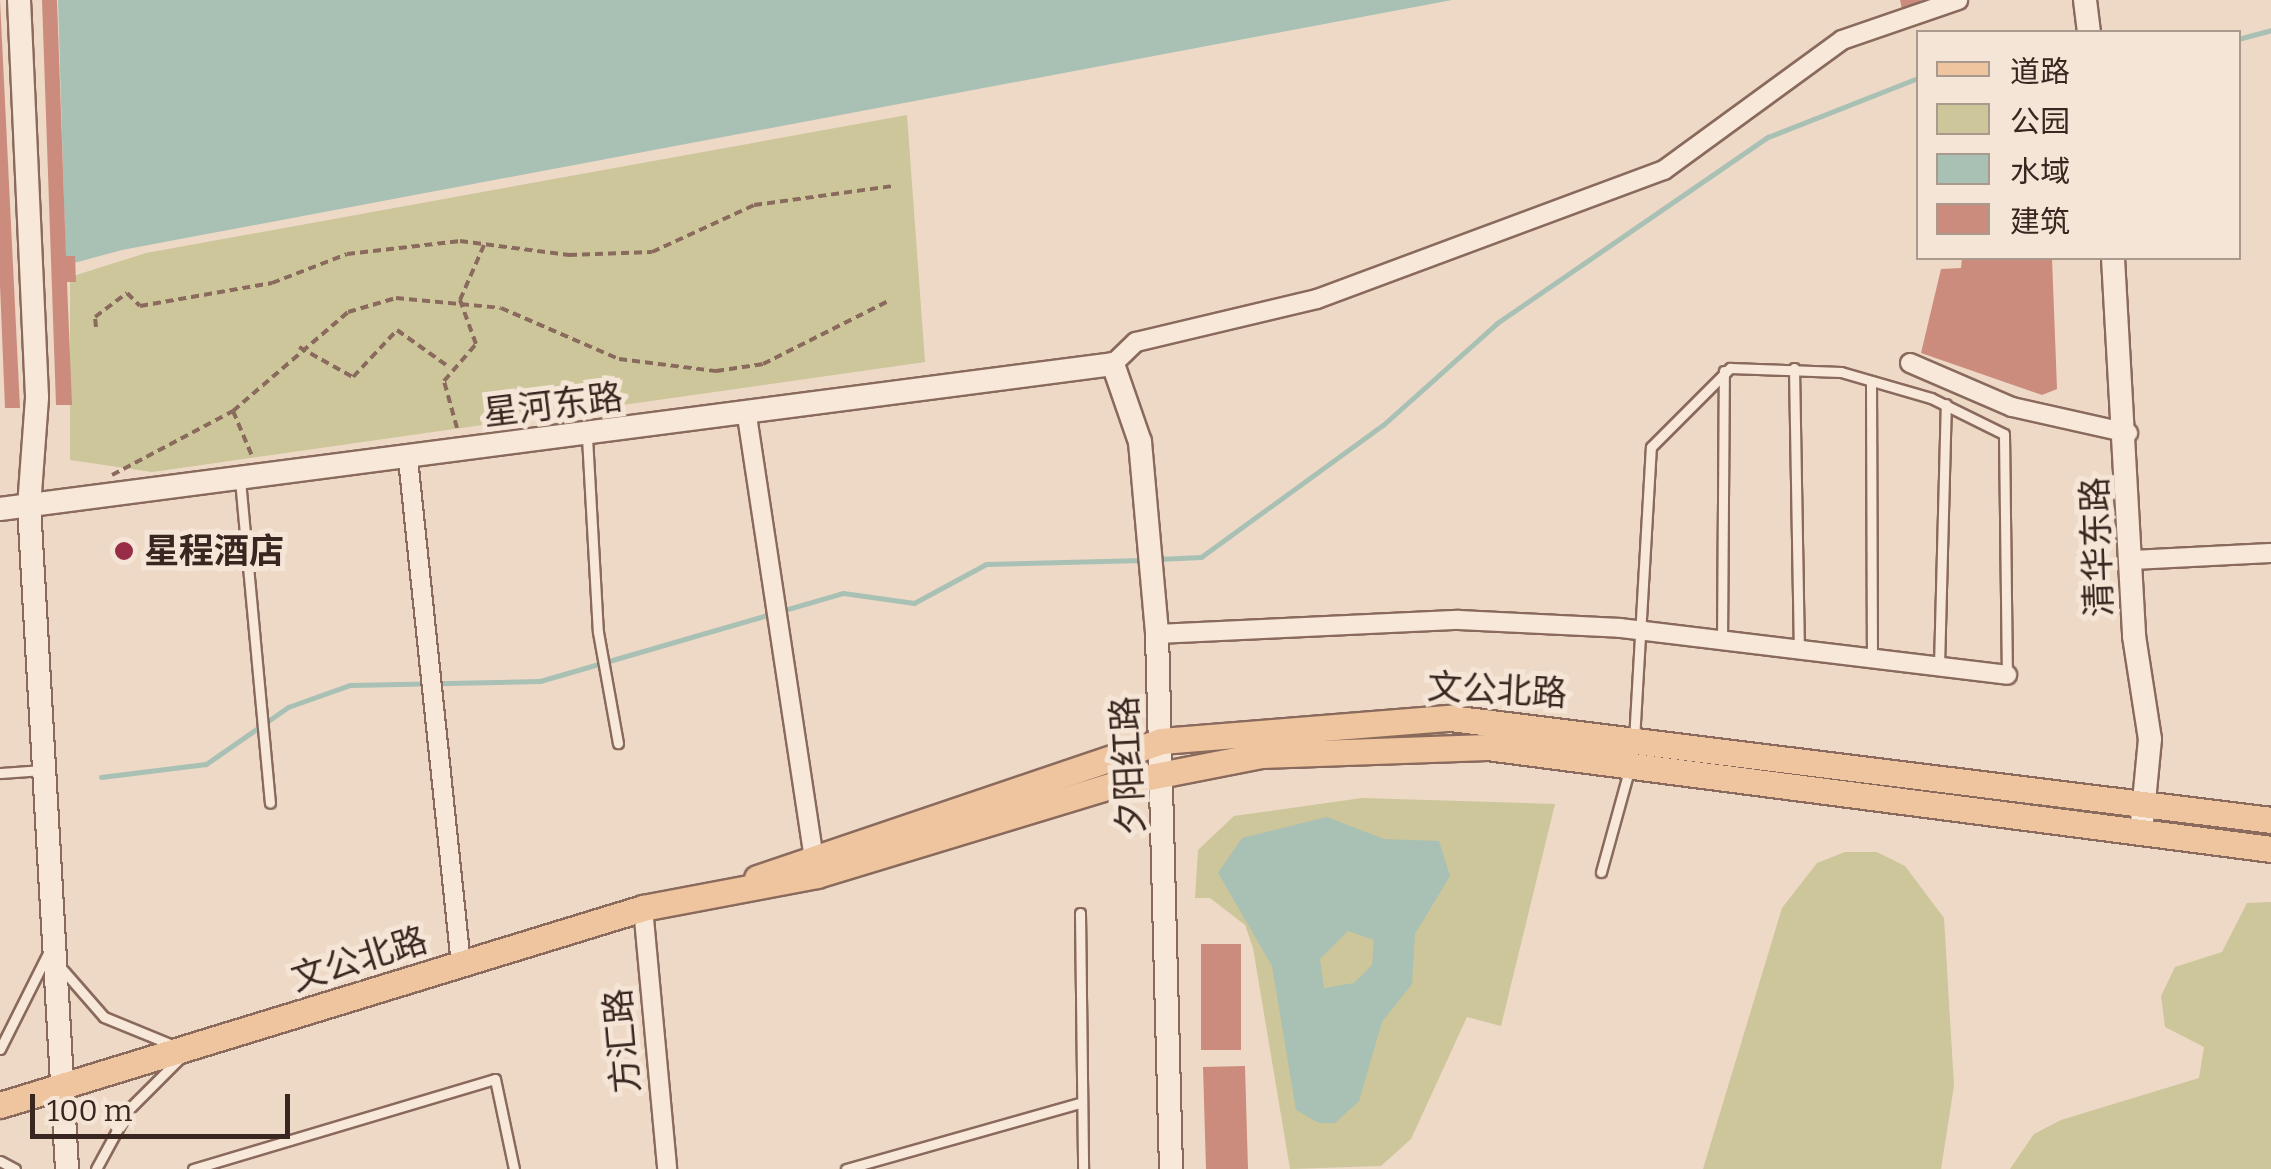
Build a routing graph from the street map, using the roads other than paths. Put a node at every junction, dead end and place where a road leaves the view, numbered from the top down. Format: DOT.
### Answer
graph roads {
  1 [pos="19,0"];
  2 [pos="1958,0"];
  3 [pos="2085,0"];
  4 [pos="2089,30"];
  5 [pos="2113,260"];
  6 [pos="1112,364"];
  7 [pos="1910,364"];
  8 [pos="1794,368"];
  9 [pos="1724,371"];
  10 [pos="1871,381"];
  11 [pos="1946,404"];
  12 [pos="747,416"];
  13 [pos="2128,432"];
  14 [pos="587,436"];
  15 [pos="408,459"];
  16 [pos="247,479"];
  17 [pos="29,506"];
  18 [pos="0,509"];
  19 [pos="2271,553"];
  20 [pos="2132,560"];
  21 [pos="1642,632"];
  22 [pos="1157,634"];
  23 [pos="1722,644"];
  24 [pos="1799,652"];
  25 [pos="1872,660"];
  26 [pos="1939,668"];
  27 [pos="2007,675"];
  28 [pos="1634,736"];
  29 [pos="1161,740"];
  30 [pos="618,743"];
  31 [pos="1630,764"];
  32 [pos="42,770"];
  33 [pos="0,773"];
  34 [pos="1162,773"];
  35 [pos="2144,802"];
  36 [pos="270,803"];
  37 [pos="2271,820"];
  38 [pos="2142,833"];
  39 [pos="2271,849"];
  40 [pos="816,863"];
  41 [pos="1602,872"];
  42 [pos="643,908"];
  43 [pos="1080,913"];
  44 [pos="51,945"];
  45 [pos="460,964"];
  46 [pos="192,1047"];
  47 [pos="0,1049"];
  48 [pos="58,1088"];
  49 [pos="1082,1102"];
  50 [pos="0,1105"];
  51 [pos="0,1160"];
  52 [pos="16,1169"];
  53 [pos="67,1169"];
  54 [pos="96,1169"];
  55 [pos="193,1169"];
  56 [pos="514,1169"];
  57 [pos="666,1169"];
  58 [pos="846,1169"];
  59 [pos="1084,1169"];
  60 [pos="1172,1169"];
  1 -- 17 [label="street"];
  2 -- 6 [label="street"];
  3 -- 4 [label="street"];
  5 -- 13 [label="street, 清华东路"];
  6 -- 12 [label="street, 星河东路"];
  6 -- 22 [label="street, 夕阳红路"];
  7 -- 13 [label="street"];
  8 -- 9 [label="lane"];
  8 -- 10 [label="lane"];
  8 -- 24 [label="lane"];
  9 -- 21 [label="lane"];
  9 -- 23 [label="lane"];
  10 -- 11 [label="lane"];
  10 -- 25 [label="lane"];
  11 -- 26 [label="lane"];
  11 -- 27 [label="lane"];
  12 -- 14 [label="street, 星河东路"];
  12 -- 40 [label="street"];
  13 -- 20 [label="street, 清华东路"];
  14 -- 15 [label="street, 星河东路"];
  14 -- 30 [label="lane"];
  15 -- 16 [label="street, 星河东路"];
  15 -- 45 [label="street"];
  16 -- 17 [label="street, 星河东路"];
  16 -- 36 [label="lane"];
  17 -- 18 [label="street, 星河东路"];
  17 -- 32 [label="street"];
  19 -- 20 [label="street"];
  20 -- 35 [label="street, 清华东路"];
  21 -- 22 [label="street"];
  21 -- 23 [label="street"];
  21 -- 28 [label="lane"];
  22 -- 29 [label="street, 夕阳红路"];
  23 -- 24 [label="street"];
  24 -- 25 [label="street"];
  25 -- 26 [label="street"];
  26 -- 27 [label="street"];
  28 -- 29 [label="main road, 文公北路"];
  28 -- 31 [label="lane"];
  28 -- 35 [label="main road, 文公北路"];
  29 -- 34 [label="street, 夕阳红路"];
  29 -- 40 [label="main road, 文公北路"];
  31 -- 34 [label="main road, 文公北路"];
  31 -- 38 [label="main road, 文公北路"];
  31 -- 41 [label="lane"];
  32 -- 33 [label="lane"];
  32 -- 44 [label="street"];
  34 -- 40 [label="main road, 文公北路"];
  34 -- 60 [label="street, 夕阳红路"];
  35 -- 37 [label="main road, 文公北路"];
  35 -- 38 [label="street, 清华东路"];
  38 -- 39 [label="main road, 文公北路"];
  40 -- 42 [label="main road, 文公北路"];
  42 -- 45 [label="main road, 文公北路"];
  42 -- 57 [label="street, 方汇路"];
  43 -- 49 [label="lane"];
  44 -- 46 [label="lane"];
  44 -- 47 [label="lane"];
  44 -- 48 [label="street"];
  45 -- 46 [label="main road, 文公北路"];
  46 -- 48 [label="main road, 文公北路"];
  46 -- 54 [label="lane"];
  48 -- 50 [label="main road, 文公北路"];
  48 -- 53 [label="street"];
  49 -- 58 [label="lane"];
  49 -- 59 [label="lane"];
  51 -- 52 [label="lane"];
  55 -- 56 [label="lane"];
}
